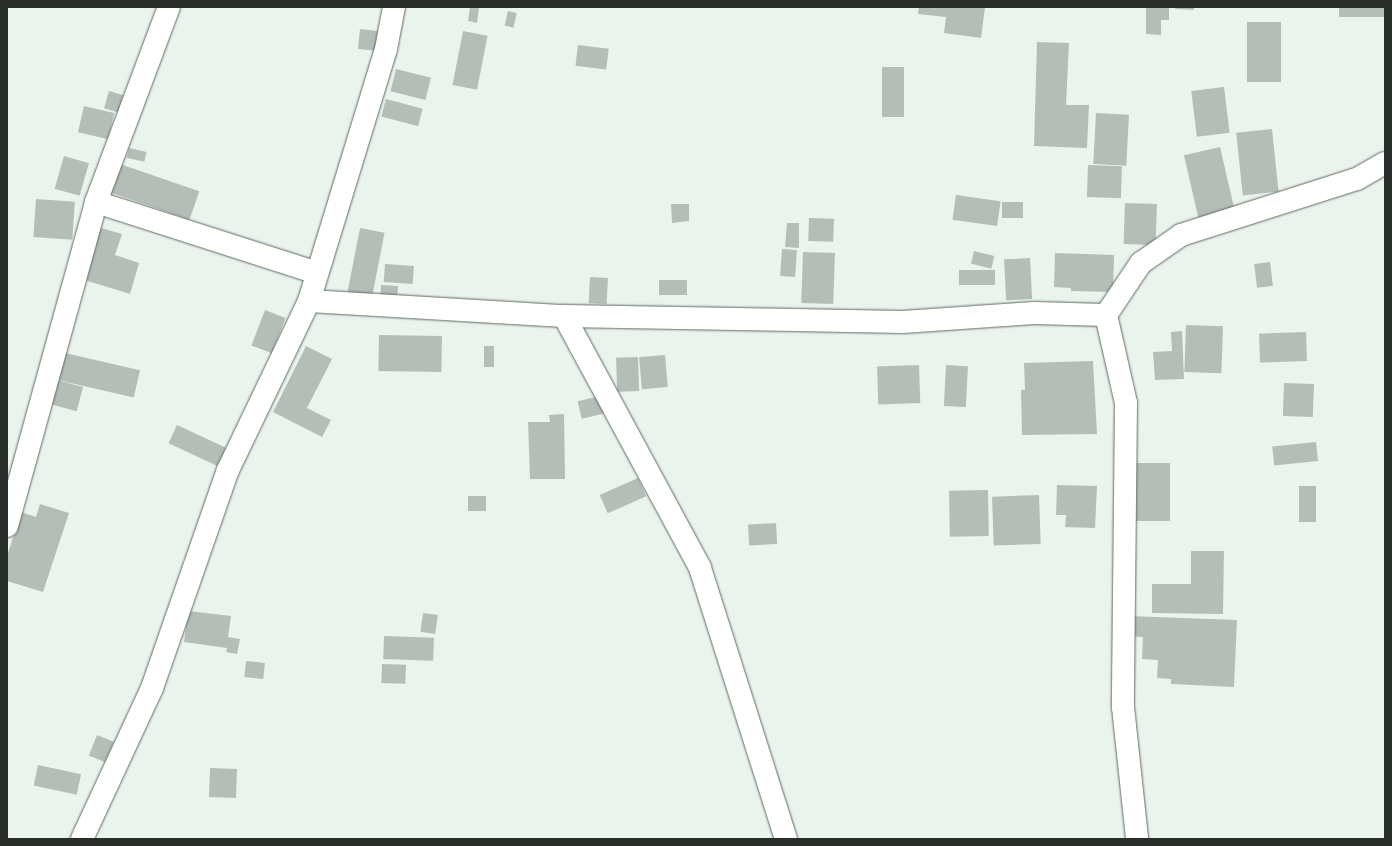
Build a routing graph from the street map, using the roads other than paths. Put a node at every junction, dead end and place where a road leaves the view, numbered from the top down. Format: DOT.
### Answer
graph roads {
  1 [pos="169,7"];
  2 [pos="394,7"];
  3 [pos="1385,163"];
  4 [pos="96,202"];
  5 [pos="317,273"];
  6 [pos="309,301"];
  7 [pos="1106,315"];
  8 [pos="564,316"];
  9 [pos="7,526"];
  10 [pos="82,839"];
  11 [pos="786,839"];
  12 [pos="1137,839"];
  1 -- 4 [label="street"];
  2 -- 5 [label="street"];
  3 -- 7 [label="street"];
  4 -- 5 [label="street"];
  4 -- 9 [label="street"];
  5 -- 6 [label="street"];
  6 -- 8 [label="street"];
  6 -- 10 [label="street"];
  7 -- 8 [label="street"];
  7 -- 12 [label="street"];
  8 -- 11 [label="street"];
}
